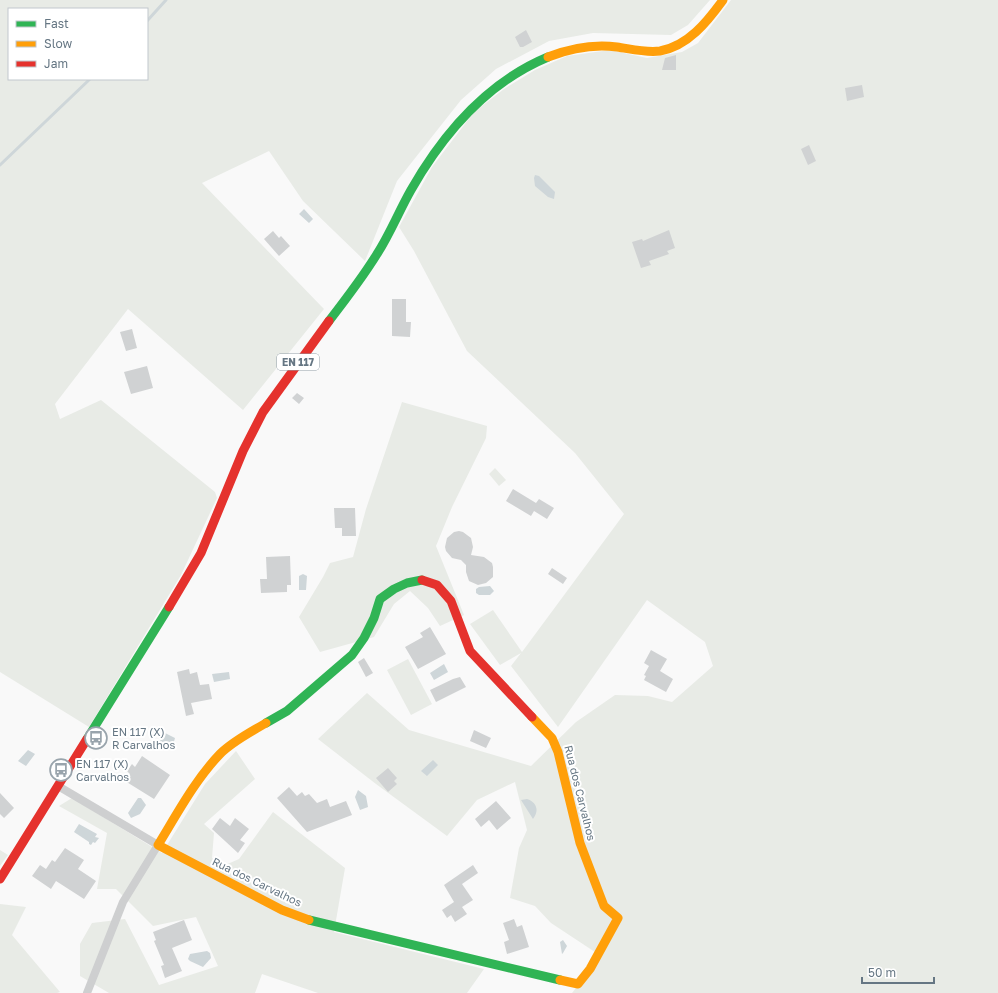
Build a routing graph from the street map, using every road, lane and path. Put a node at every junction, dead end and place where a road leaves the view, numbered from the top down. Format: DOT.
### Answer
graph roads {
  1 [pos="723,0"];
  2 [pos="58,786"];
  3 [pos="158,845"];
  4 [pos="0,879"];
  5 [pos="87,993"];
  1 -- 2 [label="street, EN 117"];
  2 -- 3 [label="street, Rua dos Carvalhos"];
  2 -- 4 [label="street, EN 117"];
  3 -- 3 [label="street, Rua dos Carvalhos"];
  3 -- 5 [label="street"];
}
